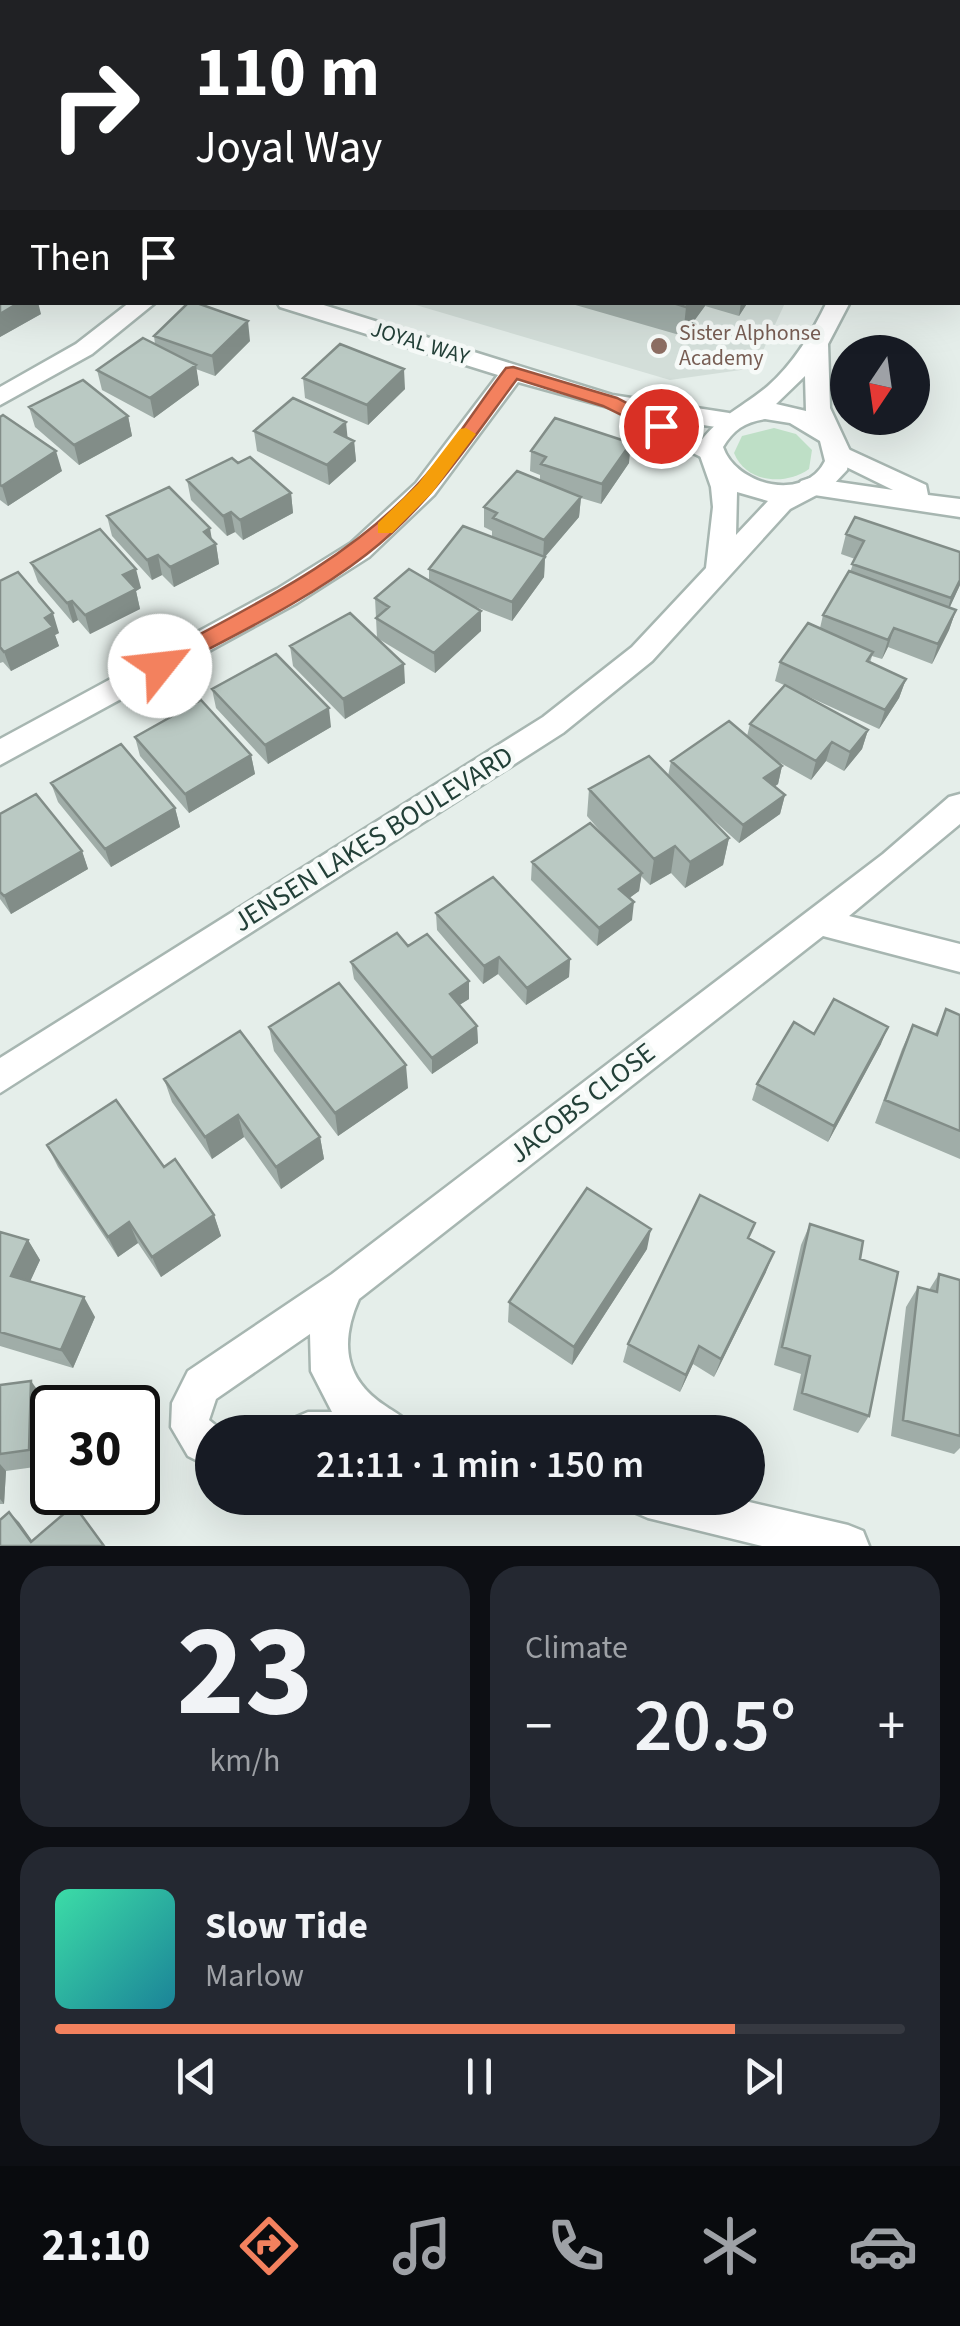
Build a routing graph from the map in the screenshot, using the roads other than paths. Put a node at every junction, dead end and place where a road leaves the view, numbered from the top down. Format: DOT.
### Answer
graph roads {
  1 [pos="140,305"];
  2 [pos="298,305"];
  3 [pos="838,305"];
  4 [pos="818,347"];
  5 [pos="513,372"];
  6 [pos="0,397"];
  7 [pos="610,402"];
  8 [pos="737,417"];
  9 [pos="833,443"];
  10 [pos="714,459"];
  11 [pos="805,489"];
  12 [pos="951,505"];
  13 [pos="719,568"];
  14 [pos="0,753"];
  15 [pos="960,806"];
  16 [pos="817,921"];
  17 [pos="960,958"];
  18 [pos="0,1076"];
  19 [pos="346,1286"];
  20 [pos="361,1415"];
  21 [pos="195,1435"];
  22 [pos="719,1515"];
  23 [pos="848,1546"];
  1 -- 6 [label="street"];
  2 -- 5 [label="street, JOYAL WAY"];
  3 -- 4 [label="street"];
  4 -- 8 [label="street"];
  4 -- 9 [label="street"];
  5 -- 7 [label="street, JOYAL WAY"];
  5 -- 14 [label="street"];
  7 -- 8 [label="street, JOYAL WAY"];
  7 -- 10 [label="street, JOYAL WAY"];
  8 -- 9 [label="street"];
  8 -- 10 [label="street"];
  9 -- 11 [label="street"];
  9 -- 12 [label="street"];
  10 -- 11 [label="street"];
  10 -- 13 [label="street"];
  11 -- 12 [label="street"];
  11 -- 13 [label="street, JENSEN LAKES BOULEVARD"];
  13 -- 18 [label="street, JENSEN LAKES BOULEVARD"];
  15 -- 16 [label="street, JACOBS CLOSE"];
  16 -- 17 [label="street"];
  16 -- 19 [label="street, JACOBS CLOSE"];
  19 -- 20 [label="street, JACOBS CLOSE"];
  19 -- 21 [label="street, JACOBS CLOSE"];
  22 -- 23 [label="street"];
}
